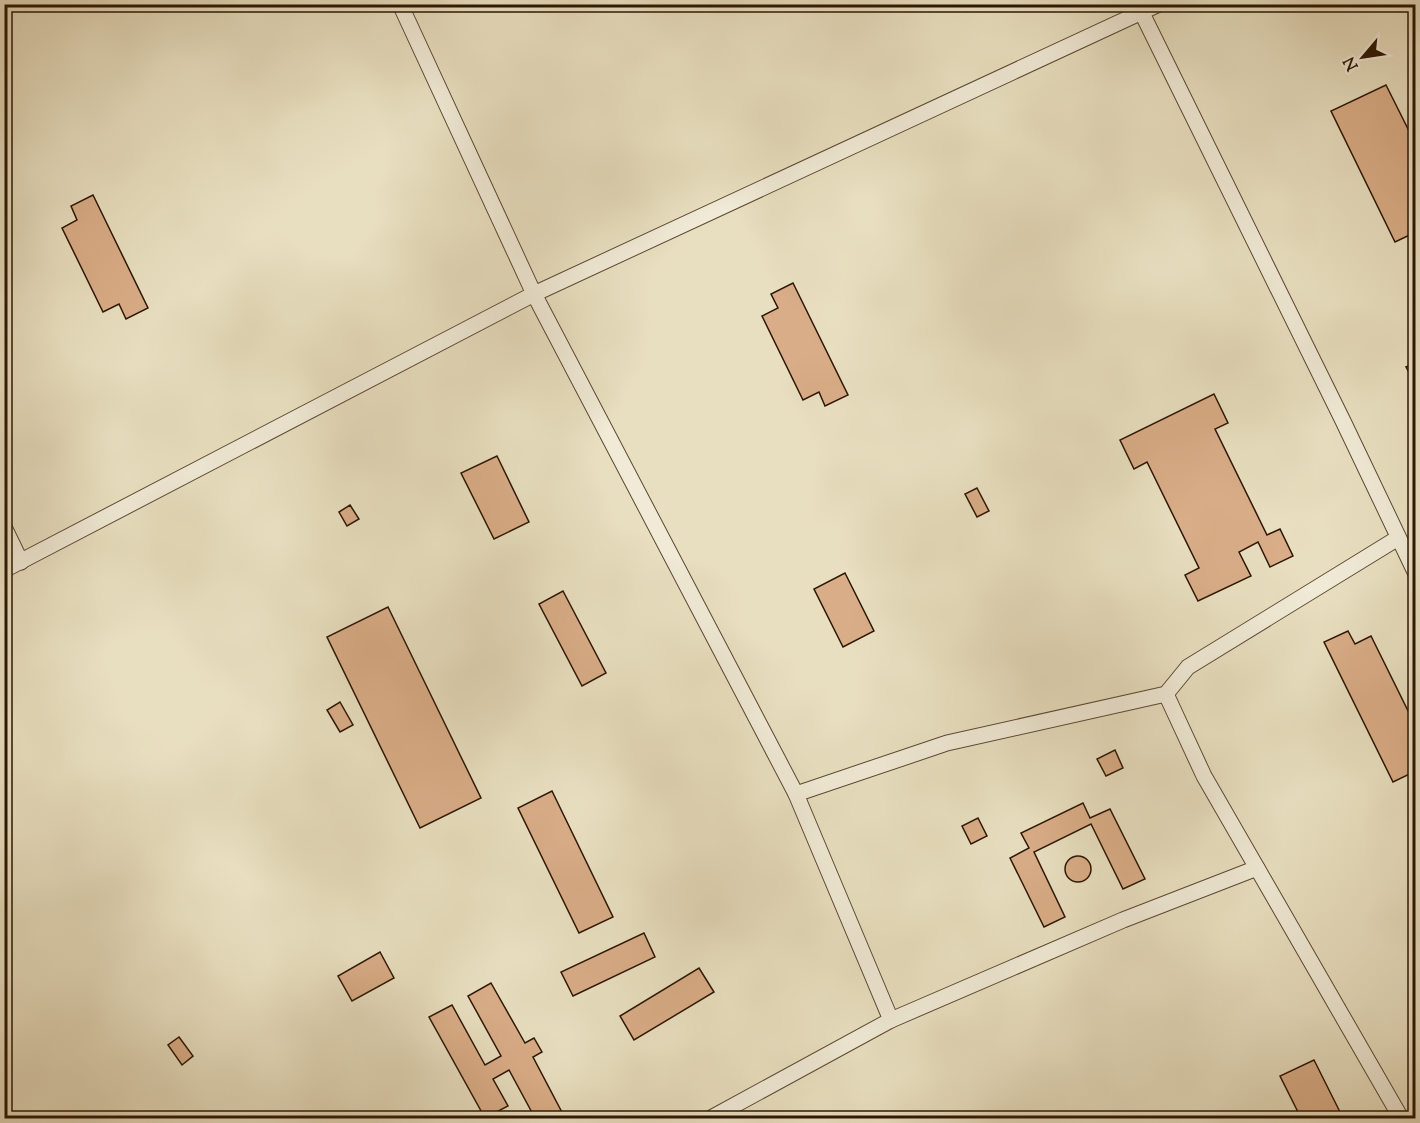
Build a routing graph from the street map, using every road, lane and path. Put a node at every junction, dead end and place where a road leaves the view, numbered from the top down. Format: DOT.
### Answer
graph roads {
  1 [pos="400,4"];
  2 [pos="1159,4"];
  3 [pos="1139,9"];
  4 [pos="534,294"];
  5 [pos="4,527"];
  6 [pos="1398,538"];
  7 [pos="21,562"];
  8 [pos="4,570"];
  9 [pos="1416,574"];
  10 [pos="1166,694"];
  11 [pos="796,794"];
  12 [pos="1257,868"];
  13 [pos="891,1020"];
  14 [pos="711,1119"];
  15 [pos="1401,1119"];
  1 -- 4 [label="lane"];
  2 -- 3 [label="lane"];
  3 -- 4 [label="lane"];
  3 -- 6 [label="lane"];
  4 -- 7 [label="lane"];
  4 -- 11 [label="lane"];
  5 -- 7 [label="lane"];
  6 -- 9 [label="lane"];
  6 -- 10 [label="lane"];
  7 -- 8 [label="lane"];
  10 -- 11 [label="lane"];
  10 -- 12 [label="lane"];
  11 -- 13 [label="lane"];
  12 -- 13 [label="lane"];
  12 -- 15 [label="lane"];
  13 -- 14 [label="lane"];
}
